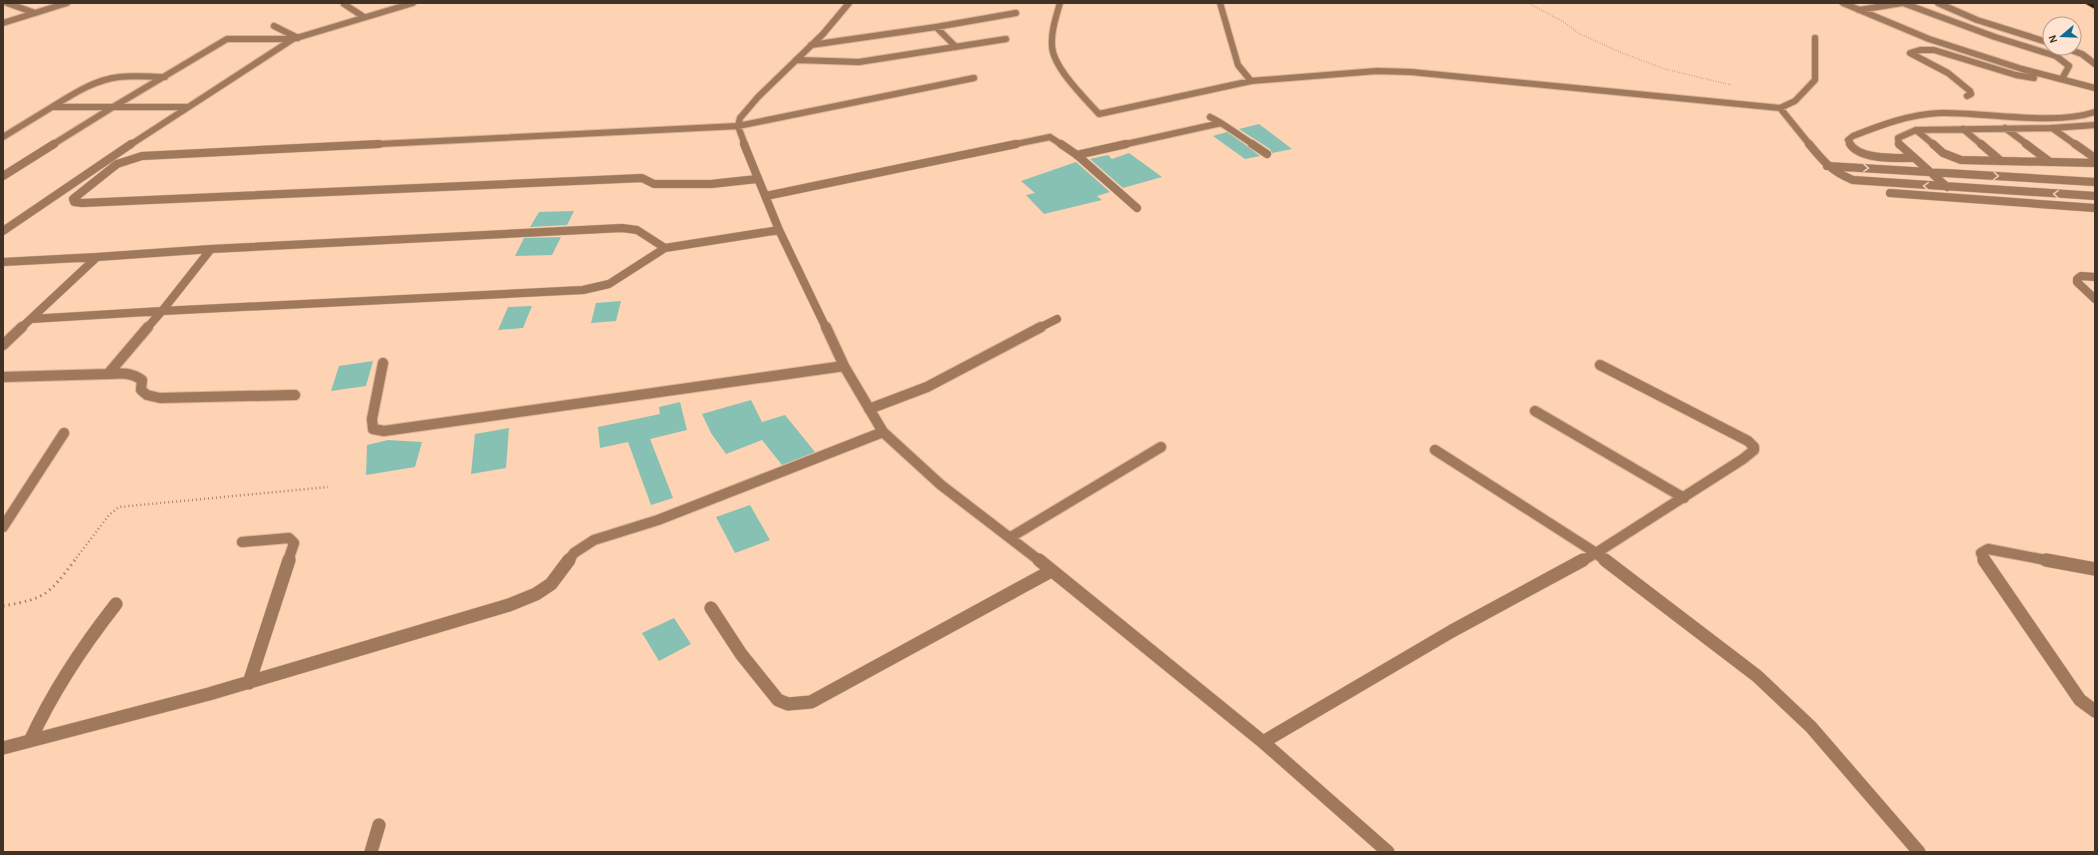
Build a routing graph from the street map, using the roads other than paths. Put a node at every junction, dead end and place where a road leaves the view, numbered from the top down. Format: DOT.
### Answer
graph roads {
  1 [pos="7,3"];
  2 [pos="67,3"];
  3 [pos="413,3"];
  4 [pos="848,3"];
  5 [pos="1060,3"];
  6 [pos="1220,3"];
  7 [pos="1843,3"];
  8 [pos="1902,3"];
  9 [pos="1938,3"];
  10 [pos="2088,3"];
  11 [pos="344,4"];
  12 [pos="2095,7"];
  13 [pos="1859,10"];
  14 [pos="35,13"];
  15 [pos="1016,13"];
  16 [pos="364,17"];
  17 [pos="3,23"];
  18 [pos="274,26"];
  19 [pos="936,26"];
  20 [pos="2014,32"];
  21 [pos="1995,37"];
  22 [pos="296,38"];
  23 [pos="1815,38"];
  24 [pos="1006,39"];
  25 [pos="2042,41"];
  26 [pos="812,45"];
  27 [pos="956,47"];
  28 [pos="2082,54"];
  29 [pos="796,60"];
  30 [pos="2095,64"];
  31 [pos="2046,75"];
  32 [pos="165,77"];
  33 [pos="974,78"];
  34 [pos="2062,79"];
  35 [pos="1251,81"];
  36 [pos="2094,86"];
  37 [pos="1967,96"];
  38 [pos="52,107"];
  39 [pos="113,107"];
  40 [pos="186,107"];
  41 [pos="1780,108"];
  42 [pos="2095,112"];
  43 [pos="1210,117"];
  44 [pos="2027,117"];
  45 [pos="1221,123"];
  46 [pos="2094,125"];
  47 [pos="738,126"];
  48 [pos="2005,128"];
  49 [pos="2043,128"];
  50 [pos="2052,128"];
  51 [pos="1963,129"];
  52 [pos="1916,130"];
  53 [pos="3,137"];
  54 [pos="1267,154"];
  55 [pos="1077,155"];
  56 [pos="1914,158"];
  57 [pos="2095,158"];
  58 [pos="2001,161"];
  59 [pos="2050,162"];
  60 [pos="2095,163"];
  61 [pos="1827,166"];
  62 [pos="1930,172"];
  63 [pos="3,176"];
  64 [pos="757,179"];
  65 [pos="2095,182"];
  66 [pos="1947,187"];
  67 [pos="1890,193"];
  68 [pos="766,196"];
  69 [pos="2095,196"];
  70 [pos="1137,208"];
  71 [pos="2095,208"];
  72 [pos="779,230"];
  73 [pos="3,231"];
  74 [pos="665,248"];
  75 [pos="211,249"];
  76 [pos="97,257"];
  77 [pos="3,262"];
  78 [pos="2095,277"];
  79 [pos="2095,299"];
  80 [pos="162,311"];
  81 [pos="31,319"];
  82 [pos="1057,319"];
  83 [pos="3,345"];
  84 [pos="383,363"];
  85 [pos="1600,365"];
  86 [pos="844,366"];
  87 [pos="108,374"];
  88 [pos="3,376"];
  89 [pos="295,395"];
  90 [pos="869,409"];
  91 [pos="1534,411"];
  92 [pos="883,432"];
  93 [pos="64,433"];
  94 [pos="1161,447"];
  95 [pos="1435,450"];
  96 [pos="1684,498"];
  97 [pos="3,526"];
  98 [pos="1011,537"];
  99 [pos="242,542"];
  100 [pos="1596,553"];
  101 [pos="2095,569"];
  102 [pos="1051,570"];
  103 [pos="116,604"];
  104 [pos="711,608"];
  105 [pos="249,683"];
  106 [pos="2095,711"];
  107 [pos="30,741"];
  108 [pos="1263,742"];
  109 [pos="3,748"];
  110 [pos="379,825"];
  111 [pos="370,852"];
  112 [pos="1388,852"];
  113 [pos="1919,852"];
  1 -- 14 [label="street"];
  2 -- 14 [label="street"];
  3 -- 16 [label="street"];
  4 -- 26 [label="street"];
  5 -- 35 [label="street"];
  6 -- 35 [label="street"];
  7 -- 13 [label="street"];
  8 -- 13 [label="street"];
  8 -- 21 [label="street"];
  9 -- 20 [label="street"];
  10 -- 12 [label="highway"];
  11 -- 16 [label="street"];
  13 -- 31 [label="street"];
  14 -- 17 [label="street"];
  15 -- 19 [label="street"];
  16 -- 22 [label="street"];
  18 -- 22 [label="street"];
  19 -- 26 [label="street"];
  19 -- 27 [label="street"];
  20 -- 21 [label="street"];
  20 -- 25 [label="street"];
  21 -- 34 [label="street"];
  22 -- 32 [label="street"];
  22 -- 40 [label="street"];
  23 -- 41 [label="street"];
  24 -- 27 [label="street"];
  26 -- 29 [label="street"];
  27 -- 29 [label="street"];
  28 -- 30 [label="street"];
  29 -- 47 [label="street"];
  31 -- 34 [label="street"];
  31 -- 37 [label="street"];
  32 -- 38 [label="street"];
  32 -- 39 [label="street"];
  33 -- 47 [label="street"];
  34 -- 36 [label="street"];
  35 -- 41 [label="street"];
  38 -- 39 [label="street"];
  38 -- 53 [label="street"];
  39 -- 40 [label="street"];
  39 -- 63 [label="street"];
  40 -- 73 [label="street"];
  41 -- 61 [label="street"];
  42 -- 44 [label="street"];
  43 -- 45 [label="street"];
  44 -- 49 [label="street"];
  44 -- 56 [label="street"];
  45 -- 54 [label="street"];
  45 -- 55 [label="street"];
  46 -- 50 [label="street"];
  47 -- 64 [label="street"];
  47 -- 64 [label="street"];
  48 -- 49 [label="street"];
  48 -- 51 [label="street"];
  48 -- 59 [label="street"];
  49 -- 50 [label="street"];
  50 -- 57 [label="street"];
  51 -- 52 [label="street"];
  51 -- 58 [label="street"];
  52 -- 56 [label="street"];
  52 -- 58 [label="street"];
  55 -- 68 [label="street"];
  55 -- 70 [label="street"];
  56 -- 62 [label="street"];
  58 -- 59 [label="street"];
  59 -- 60 [label="street"];
  61 -- 62 [label="street, one-way"];
  66 -- 61 [label="street, one-way"];
  62 -- 65 [label="street, one-way"];
  62 -- 66 [label="street"];
  64 -- 68 [label="street"];
  69 -- 66 [label="street, one-way"];
  67 -- 71 [label="street"];
  68 -- 72 [label="street"];
  72 -- 74 [label="street"];
  72 -- 86 [label="street"];
  74 -- 75 [label="street"];
  74 -- 80 [label="street"];
  75 -- 76 [label="street"];
  75 -- 80 [label="street"];
  76 -- 77 [label="street"];
  76 -- 81 [label="street"];
  78 -- 79 [label="street"];
  80 -- 81 [label="street"];
  80 -- 87 [label="street"];
  81 -- 83 [label="street"];
  82 -- 90 [label="street"];
  84 -- 86 [label="street"];
  85 -- 96 [label="street"];
  86 -- 90 [label="street"];
  87 -- 88 [label="street"];
  87 -- 89 [label="street"];
  90 -- 92 [label="street"];
  91 -- 96 [label="street"];
  92 -- 98 [label="street"];
  92 -- 105 [label="street"];
  93 -- 97 [label="street"];
  94 -- 98 [label="street"];
  95 -- 100 [label="street"];
  96 -- 100 [label="street"];
  98 -- 102 [label="street"];
  99 -- 105 [label="street"];
  100 -- 108 [label="street"];
  100 -- 113 [label="street"];
  101 -- 106 [label="street"];
  102 -- 104 [label="street"];
  102 -- 108 [label="street"];
  103 -- 107 [label="street"];
  105 -- 107 [label="street"];
  107 -- 109 [label="street"];
  108 -- 112 [label="street"];
  110 -- 111 [label="street"];
}
